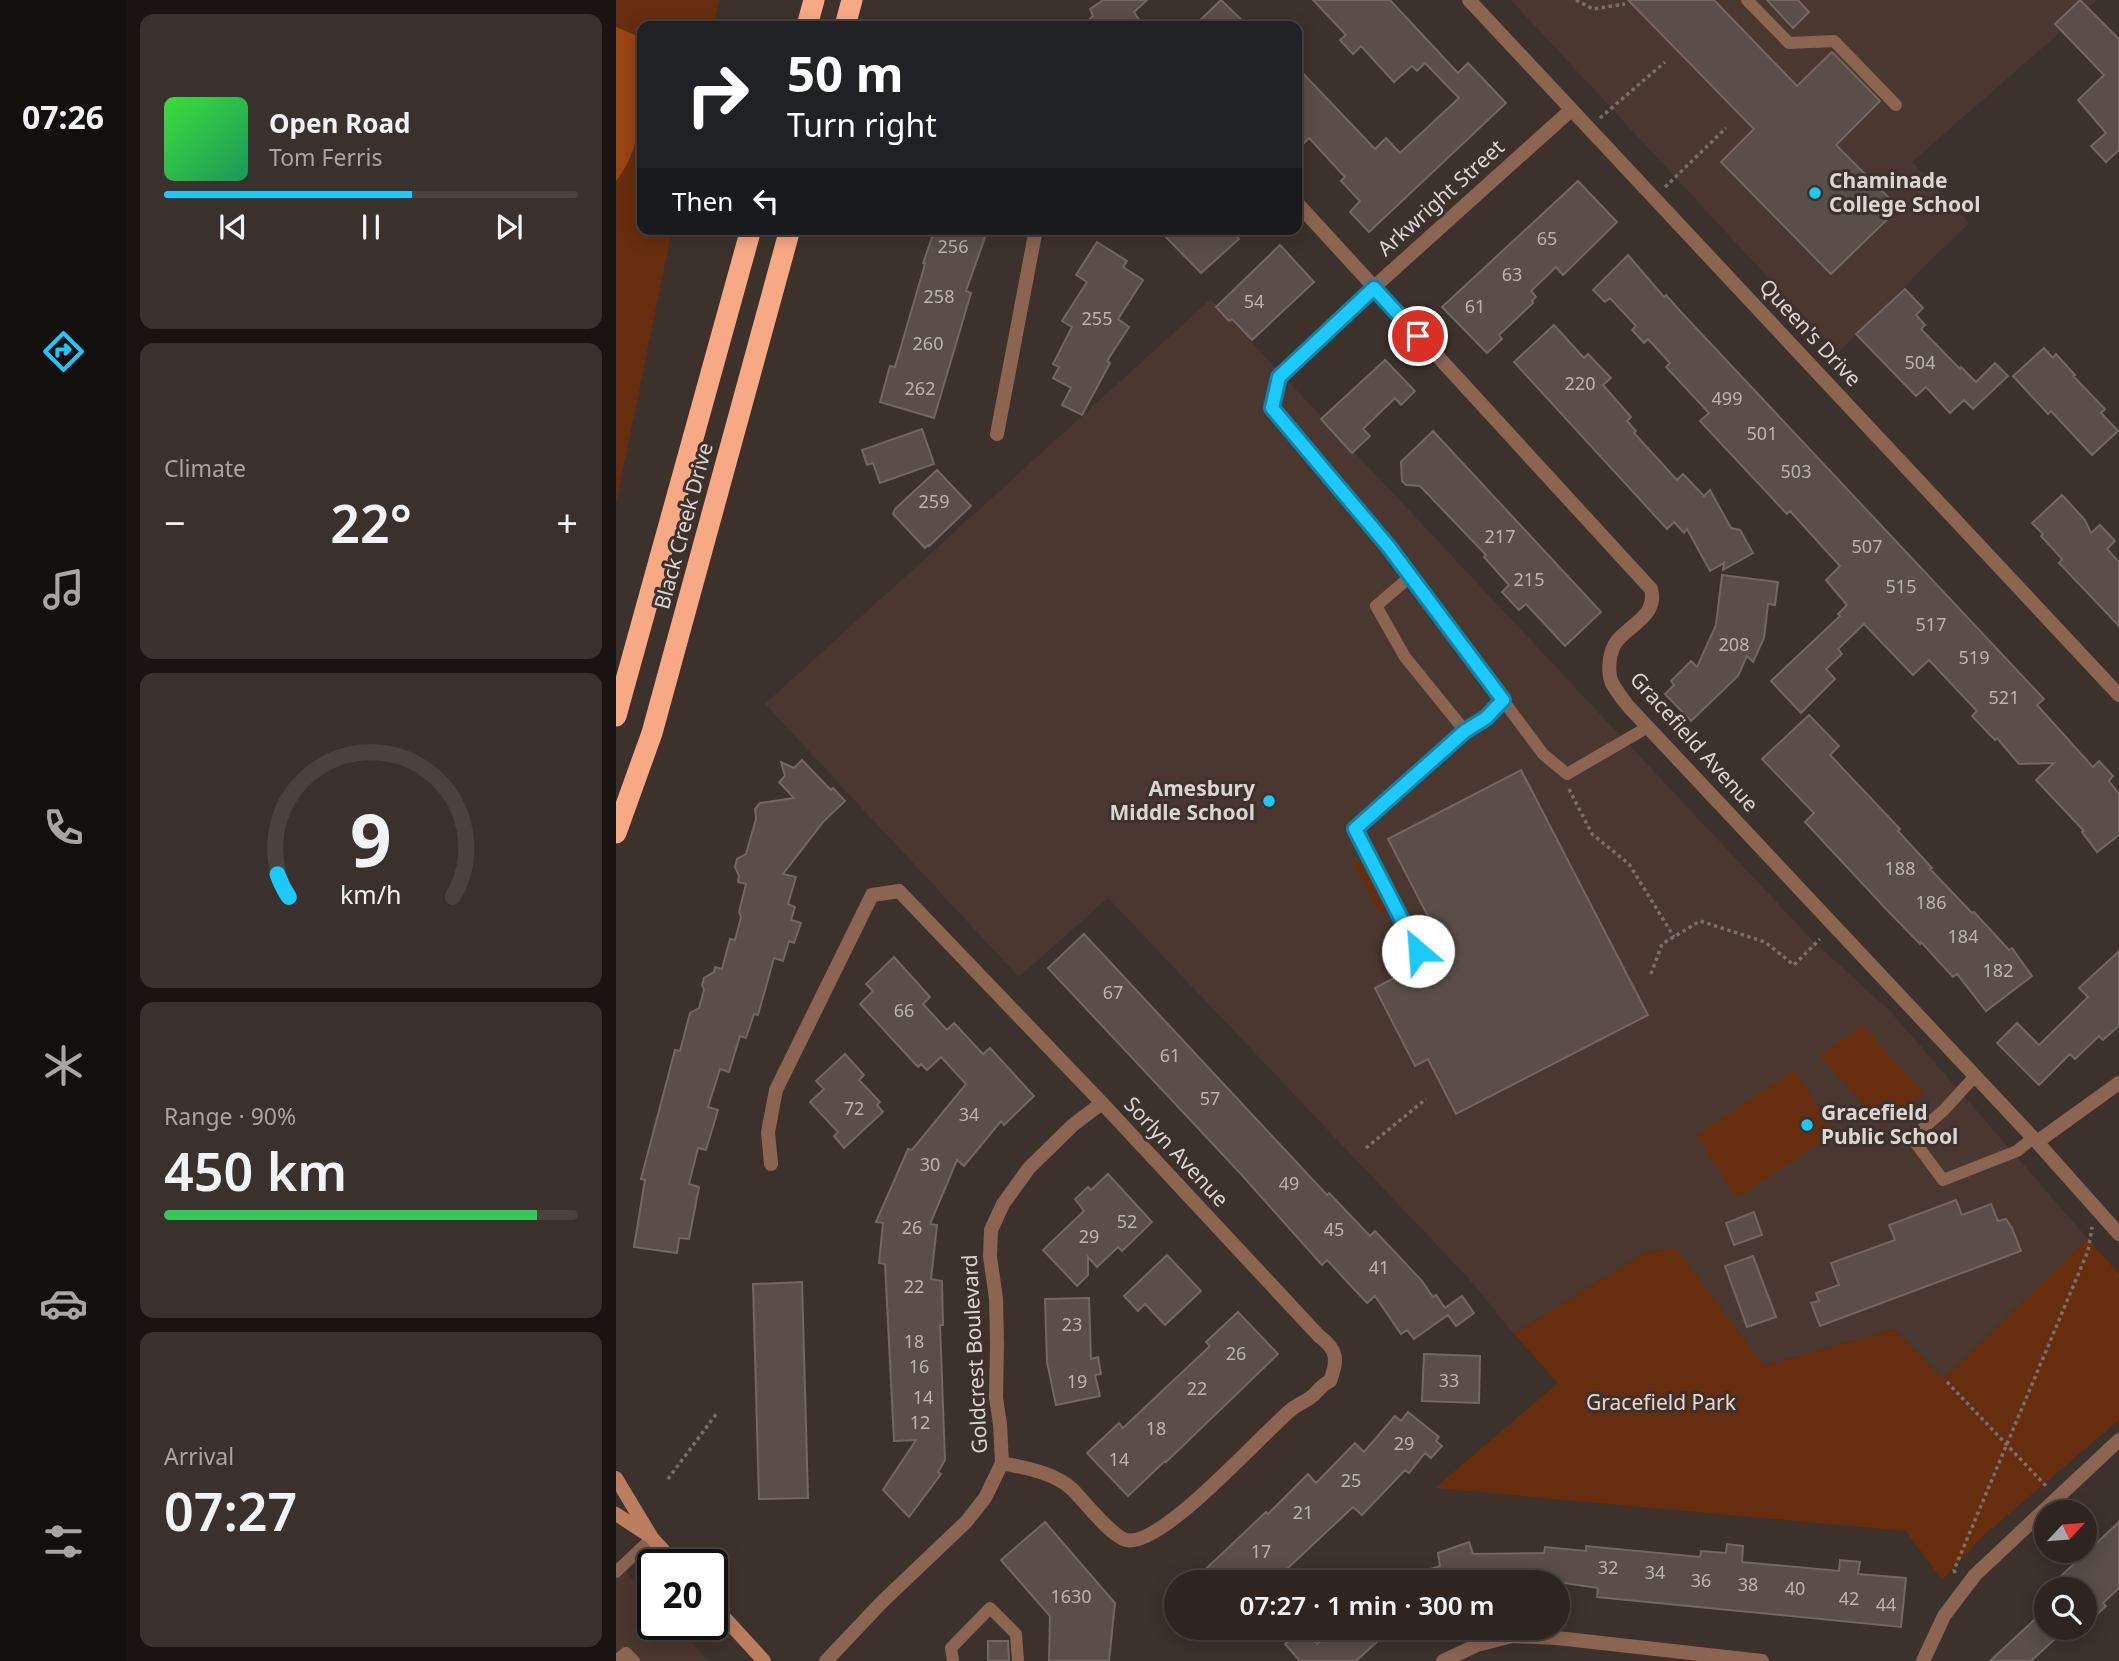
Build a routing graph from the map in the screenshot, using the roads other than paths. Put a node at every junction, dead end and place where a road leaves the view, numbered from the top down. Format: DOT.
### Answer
graph roads {
  1 [pos="814,0"];
  2 [pos="852,0"];
  3 [pos="1469,0"];
  4 [pos="1747,0"];
  5 [pos="808,21"];
  6 [pos="846,21"];
  7 [pos="1896,105"];
  8 [pos="1571,110"];
  9 [pos="1302,208"];
  10 [pos="749,235"];
  11 [pos="788,235"];
  12 [pos="1035,235"];
  13 [pos="1374,288"];
  14 [pos="1279,377"];
  15 [pos="997,434"];
  16 [pos="1411,576"];
  17 [pos="2119,695"];
  18 [pos="1503,700"];
  19 [pos="616,716"];
  20 [pos="1648,727"];
  21 [pos="1465,731"];
  22 [pos="616,833"];
  23 [pos="1418,951"];
  24 [pos="1975,1076"];
  25 [pos="2119,1083"];
  26 [pos="1102,1103"];
  27 [pos="2035,1140"];
  28 [pos="771,1164"];
  29 [pos="2119,1234"];
  30 [pos="2119,1440"];
  31 [pos="1002,1463"];
  32 [pos="616,1478"];
  33 [pos="616,1514"];
  34 [pos="652,1538"];
  35 [pos="662,1549"];
  36 [pos="616,1572"];
  37 [pos="728,1622"];
  38 [pos="616,1661"];
  39 [pos="634,1661"];
  40 [pos="764,1661"];
  41 [pos="826,1661"];
  42 [pos="953,1661"];
  43 [pos="1018,1661"];
  44 [pos="1443,1661"];
  45 [pos="1762,1661"];
  46 [pos="1923,1661"];
  1 -- 5 [label="highway"];
  2 -- 6 [label="highway"];
  3 -- 8 [label="street, Queen's Drive"];
  4 -- 7 [label="lane"];
  8 -- 13 [label="street, Arkwright Street"];
  8 -- 17 [label="street, Queen's Drive"];
  9 -- 13 [label="street, Gracefield Avenue"];
  10 -- 19 [label="highway, Black Creek Drive"];
  11 -- 22 [label="highway, Black Creek Drive"];
  12 -- 15 [label="street"];
  13 -- 14 [label="street, Arkwright Street"];
  13 -- 20 [label="street, Gracefield Avenue"];
  14 -- 16 [label="lane"];
  16 -- 18 [label="lane"];
  16 -- 21 [label="lane"];
  18 -- 20 [label="lane"];
  18 -- 21 [label="lane"];
  20 -- 24 [label="street, Gracefield Avenue"];
  21 -- 23 [label="lane"];
  24 -- 27 [label="street, Gracefield Avenue"];
  24 -- 27 [label="lane"];
  25 -- 27 [label="street"];
  26 -- 28 [label="street, Sorlyn Avenue"];
  26 -- 31 [label="street, Goldcrest Boulevard"];
  26 -- 31 [label="street, Sorlyn Avenue"];
  27 -- 29 [label="street, Gracefield Avenue"];
  30 -- 46 [label="street"];
  31 -- 41 [label="street, Goldcrest Boulevard"];
  32 -- 34 [label="main road"];
  33 -- 34 [label="main road"];
  34 -- 35 [label="main road"];
  34 -- 36 [label="lane"];
  37 -- 40 [label="main road"];
  38 -- 39 [label="lane"];
  42 -- 43 [label="lane"];
  44 -- 45 [label="street"];
}
